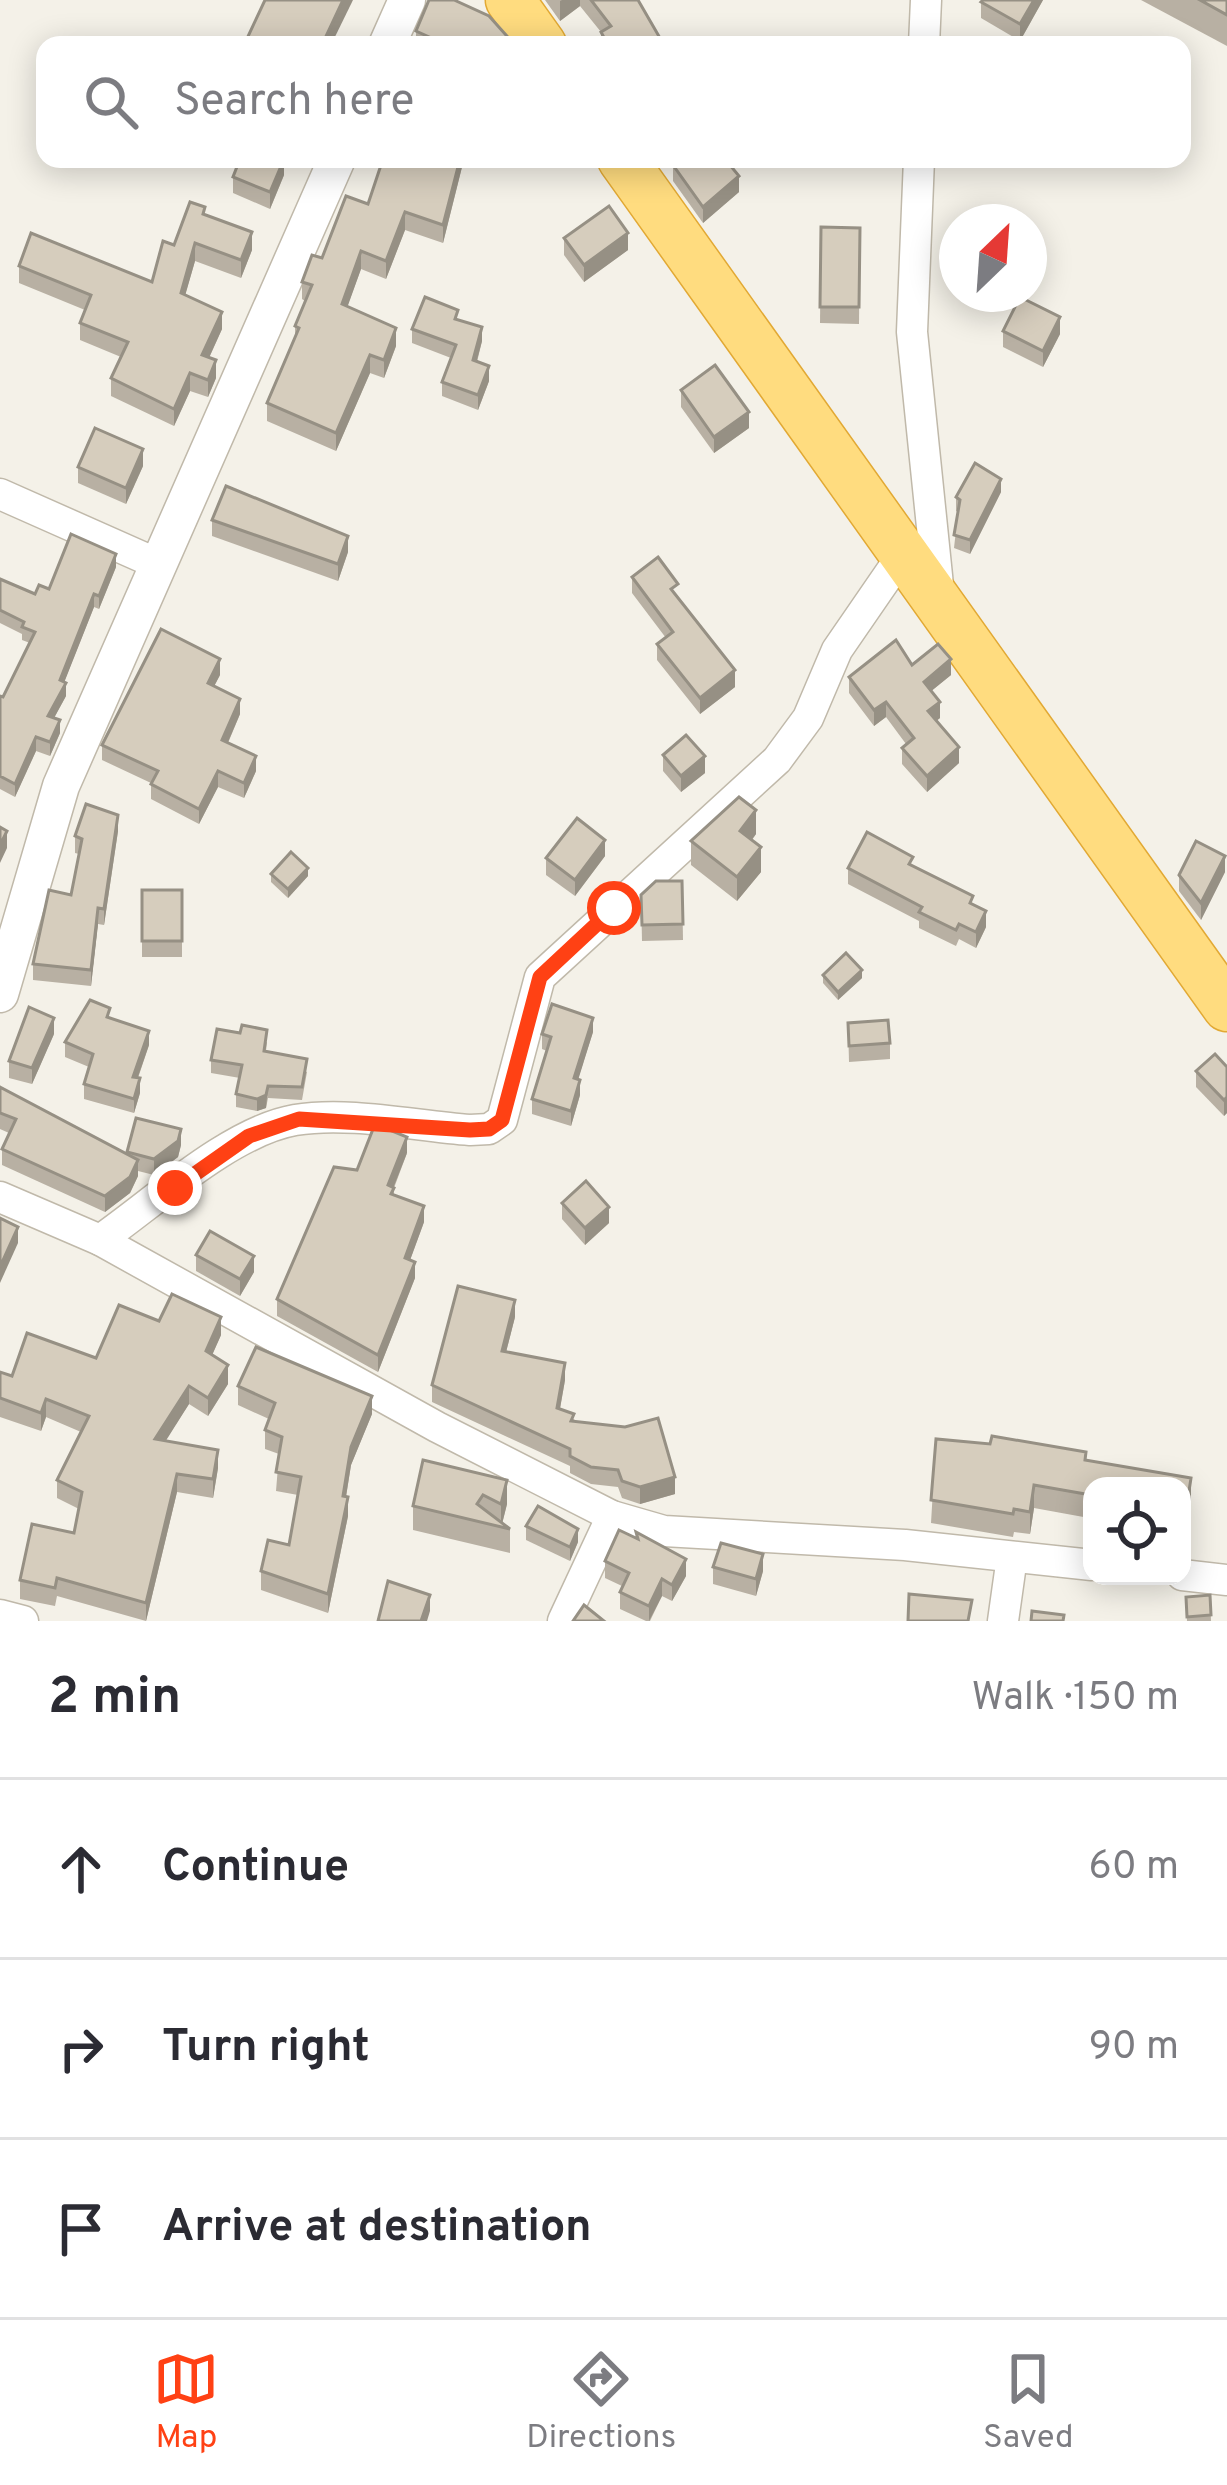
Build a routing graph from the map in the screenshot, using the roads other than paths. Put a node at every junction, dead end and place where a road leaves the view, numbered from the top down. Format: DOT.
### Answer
graph roads {
  1 [pos="407,0"];
  2 [pos="510,0"];
  3 [pos="926,0"];
  4 [pos="391,36"];
  5 [pos="536,36"];
  6 [pos="924,36"];
  7 [pos="333,168"];
  8 [pos="628,168"];
  9 [pos="919,168"];
  10 [pos="0,494"];
  11 [pos="901,557"];
  12 [pos="160,565"];
  13 [pos="940,606"];
  14 [pos="0,994"];
  15 [pos="1227,1007"];
  16 [pos="0,1197"];
  17 [pos="100,1240"];
  18 [pos="612,1516"];
  19 [pos="1012,1557"];
  20 [pos="1083,1564"];
  21 [pos="1191,1576"];
  22 [pos="1227,1580"];
  23 [pos="0,1616"];
  24 [pos="23,1621"];
  25 [pos="563,1621"];
  26 [pos="1003,1621"];
  1 -- 4 [label="street"];
  2 -- 5 [label="highway"];
  3 -- 6 [label="street"];
  7 -- 12 [label="street"];
  8 -- 11 [label="highway"];
  9 -- 13 [label="street"];
  10 -- 12 [label="street"];
  11 -- 13 [label="highway"];
  11 -- 17 [label="street"];
  12 -- 14 [label="street"];
  13 -- 15 [label="highway"];
  16 -- 17 [label="street"];
  17 -- 18 [label="street"];
  18 -- 19 [label="street"];
  18 -- 25 [label="street"];
  19 -- 20 [label="street"];
  19 -- 26 [label="street"];
  21 -- 22 [label="street"];
  23 -- 24 [label="street"];
}
